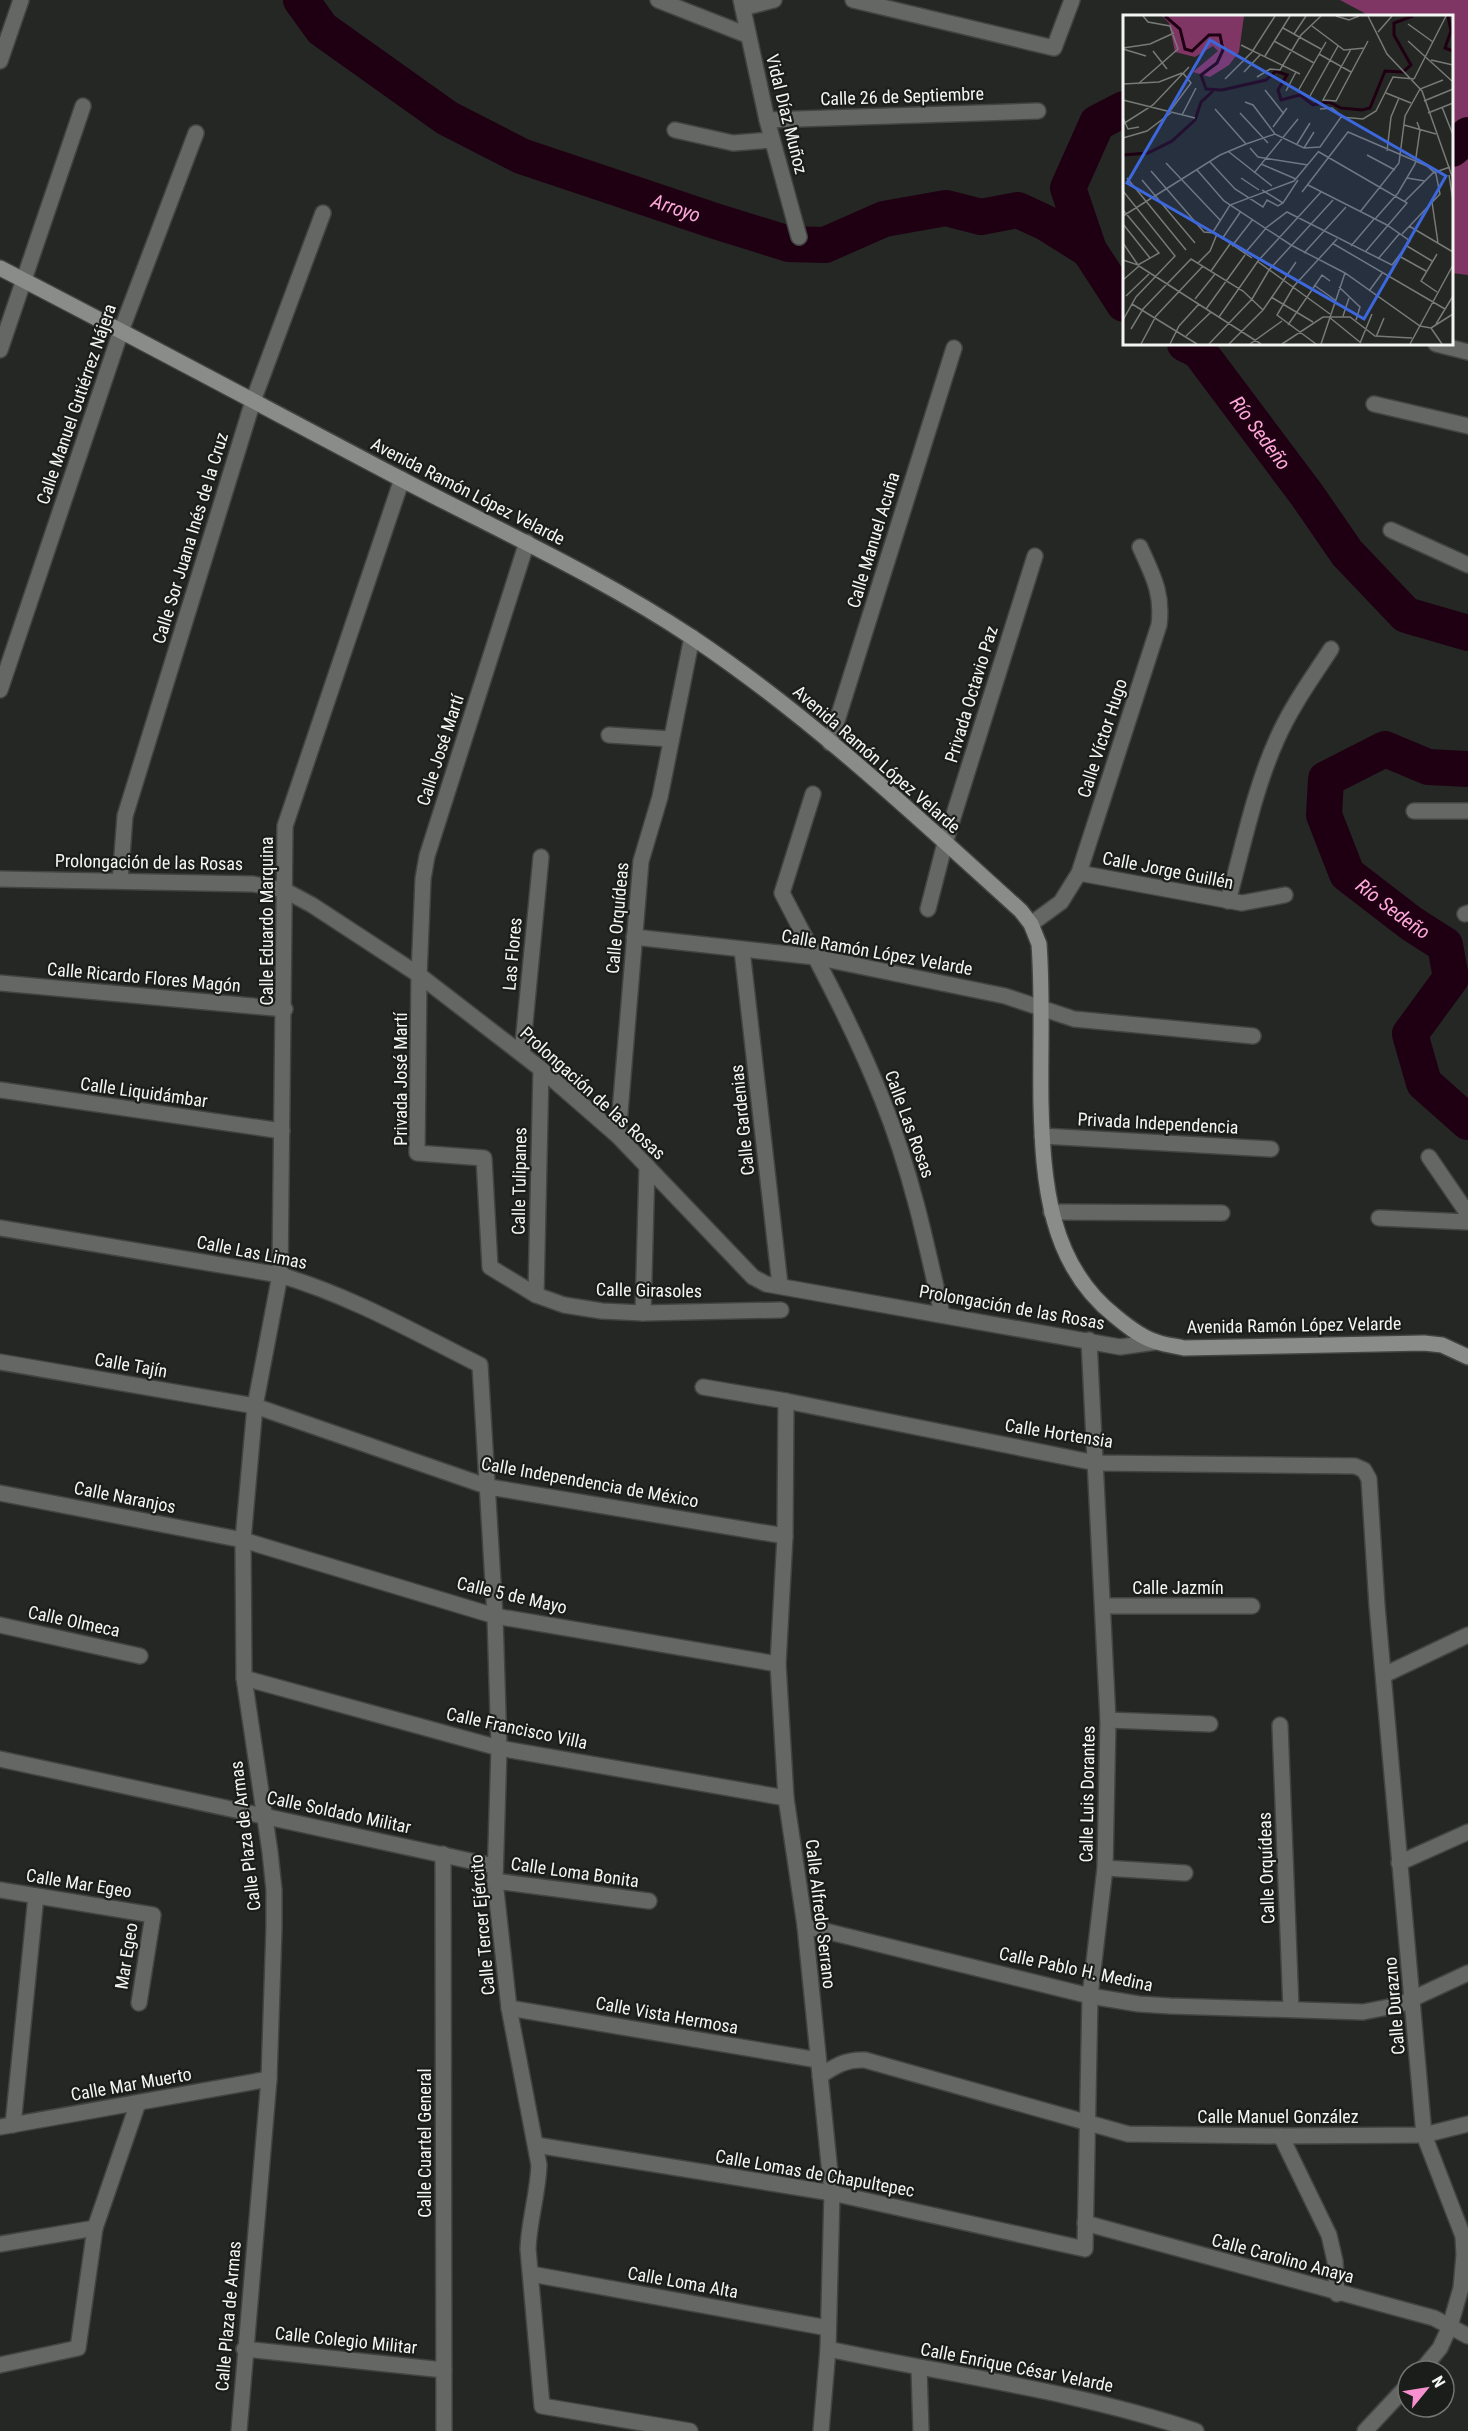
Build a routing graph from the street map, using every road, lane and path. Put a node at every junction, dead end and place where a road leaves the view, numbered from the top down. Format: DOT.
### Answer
graph roads {
  1 [pos="21,0"];
  2 [pos="658,0"];
  3 [pos="774,0"];
  4 [pos="853,0"];
  5 [pos="1072,0"];
  6 [pos="742,4"];
  7 [pos="747,35"];
  8 [pos="0,61"];
  9 [pos="83,106"];
  10 [pos="1038,111"];
  11 [pos="767,120"];
  12 [pos="675,130"];
  13 [pos="196,133"];
  14 [pos="772,140"];
  15 [pos="323,213"];
  16 [pos="799,237"];
  17 [pos="0,268"];
  18 [pos="23,279"];
  19 [pos="121,331"];
  20 [pos="1440,345"];
  21 [pos="954,348"];
  22 [pos="0,350"];
  23 [pos="1468,352"];
  24 [pos="253,401"];
  25 [pos="1374,404"];
  26 [pos="1468,426"];
  27 [pos="402,479"];
  28 [pos="1391,530"];
  29 [pos="527,543"];
  30 [pos="1140,547"];
  31 [pos="1035,556"];
  32 [pos="1468,565"];
  33 [pos="692,637"];
  34 [pos="1331,649"];
  35 [pos="0,690"];
  36 [pos="609,735"];
  37 [pos="671,739"];
  38 [pos="830,743"];
  39 [pos="813,795"];
  40 [pos="1468,810"];
  41 [pos="1414,811"];
  42 [pos="945,843"];
  43 [pos="541,857"];
  44 [pos="1079,873"];
  45 [pos="0,879"];
  46 [pos="120,881"];
  47 [pos="284,890"];
  48 [pos="1286,896"];
  49 [pos="1228,901"];
  50 [pos="928,909"];
  51 [pos="1031,924"];
  52 [pos="634,937"];
  53 [pos="742,950"];
  54 [pos="814,957"];
  55 [pos="419,975"];
  56 [pos="0,983"];
  57 [pos="1039,1008"];
  58 [pos="285,1009"];
  59 [pos="1253,1036"];
  60 [pos="522,1054"];
  61 [pos="541,1069"];
  62 [pos="0,1090"];
  63 [pos="282,1131"];
  64 [pos="618,1136"];
  65 [pos="1042,1136"];
  66 [pos="1271,1149"];
  67 [pos="1429,1157"];
  68 [pos="647,1166"];
  69 [pos="1051,1212"];
  70 [pos="1222,1213"];
  71 [pos="1468,1214"];
  72 [pos="1379,1218"];
  73 [pos="1468,1222"];
  74 [pos="0,1228"];
  75 [pos="490,1267"];
  76 [pos="280,1275"];
  77 [pos="780,1286"];
  78 [pos="536,1295"];
  79 [pos="781,1310"];
  80 [pos="643,1313"];
  81 [pos="942,1314"];
  82 [pos="1089,1340"];
  83 [pos="1156,1342"];
  84 [pos="1468,1357"];
  85 [pos="0,1362"];
  86 [pos="480,1365"];
  87 [pos="703,1387"];
  88 [pos="786,1401"];
  89 [pos="255,1406"];
  90 [pos="1096,1463"];
  91 [pos="1364,1470"];
  92 [pos="489,1487"];
  93 [pos="0,1493"];
  94 [pos="785,1536"];
  95 [pos="243,1540"];
  96 [pos="1104,1606"];
  97 [pos="1252,1606"];
  98 [pos="495,1616"];
  99 [pos="0,1625"];
  100 [pos="1468,1635"];
  101 [pos="140,1656"];
  102 [pos="778,1664"];
  103 [pos="1384,1675"];
  104 [pos="244,1678"];
  105 [pos="1108,1720"];
  106 [pos="1210,1724"];
  107 [pos="1280,1725"];
  108 [pos="499,1748"];
  109 [pos="0,1759"];
  110 [pos="786,1798"];
  111 [pos="263,1816"];
  112 [pos="1468,1832"];
  113 [pos="443,1854"];
  114 [pos="1399,1863"];
  115 [pos="1105,1868"];
  116 [pos="1185,1873"];
  117 [pos="495,1874"];
  118 [pos="0,1890"];
  119 [pos="36,1896"];
  120 [pos="649,1901"];
  121 [pos="153,1915"];
  122 [pos="805,1926"];
  123 [pos="1468,1973"];
  124 [pos="1090,1996"];
  125 [pos="1413,1999"];
  126 [pos="139,2003"];
  127 [pos="508,2008"];
  128 [pos="1291,2009"];
  129 [pos="819,2068"];
  130 [pos="269,2079"];
  131 [pos="138,2103"];
  132 [pos="1087,2123"];
  133 [pos="1468,2124"];
  134 [pos="6,2126"];
  135 [pos="1424,2135"];
  136 [pos="1281,2136"];
  137 [pos="536,2145"];
  138 [pos="832,2193"];
  139 [pos="1085,2223"];
  140 [pos="95,2228"];
  141 [pos="0,2244"];
  142 [pos="1085,2249"];
  143 [pos="531,2274"];
  144 [pos="1337,2294"];
  145 [pos="1450,2326"];
  146 [pos="828,2328"];
  147 [pos="1468,2336"];
  148 [pos="244,2349"];
  149 [pos="828,2349"];
  150 [pos="1431,2359"];
  151 [pos="0,2365"];
  152 [pos="919,2368"];
  153 [pos="444,2370"];
  154 [pos="1396,2398"];
  155 [pos="644,2427"];
  156 [pos="239,2431"];
  157 [pos="444,2431"];
  158 [pos="690,2431"];
  159 [pos="821,2431"];
  160 [pos="921,2431"];
  161 [pos="1196,2431"];
  162 [pos="1365,2431"];
  1 -- 8 [label="street"];
  2 -- 7 [label="street"];
  3 -- 6 [label="street"];
  4 -- 5 [label="street"];
  6 -- 7 [label="street, Vidal Díaz Muñoz"];
  7 -- 11 [label="street, Vidal Díaz Muñoz"];
  9 -- 18 [label="street"];
  10 -- 11 [label="street, Calle 26 de Septiembre"];
  11 -- 14 [label="street, Vidal Díaz Muñoz"];
  12 -- 14 [label="street"];
  13 -- 19 [label="street, Calle Manuel Gutiérrez Nájera"];
  14 -- 16 [label="street, Vidal Díaz Muñoz"];
  15 -- 24 [label="street, Calle Sor Juana Inés de la Cruz"];
  17 -- 18 [label="main road, Avenida Ramón López Velarde"];
  18 -- 19 [label="main road, Avenida Ramón López Velarde"];
  18 -- 22 [label="street"];
  19 -- 24 [label="main road, Avenida Ramón López Velarde"];
  19 -- 35 [label="street, Calle Manuel Gutiérrez Nájera"];
  20 -- 23 [label="street"];
  21 -- 38 [label="street, Calle Manuel Acuña"];
  24 -- 27 [label="main road, Avenida Ramón López Velarde"];
  24 -- 46 [label="street, Calle Sor Juana Inés de la Cruz"];
  25 -- 26 [label="street"];
  27 -- 29 [label="main road, Avenida Ramón López Velarde"];
  27 -- 47 [label="street, Calle Eduardo Marquina"];
  28 -- 32 [label="street"];
  29 -- 33 [label="main road, Avenida Ramón López Velarde"];
  29 -- 55 [label="street, Calle José Martí"];
  30 -- 44 [label="street, Calle Víctor Hugo"];
  31 -- 42 [label="street, Privada Octavio Paz"];
  33 -- 37 [label="street, Calle Orquídeas"];
  33 -- 38 [label="main road, Avenida Ramón López Velarde"];
  34 -- 49 [label="street"];
  36 -- 37 [label="street"];
  37 -- 52 [label="street, Calle Orquídeas"];
  38 -- 42 [label="main road, Avenida Ramón López Velarde"];
  39 -- 54 [label="street"];
  40 -- 41 [label="street"];
  42 -- 50 [label="street, Privada Octavio Paz"];
  42 -- 51 [label="main road, Avenida Ramón López Velarde"];
  43 -- 60 [label="street, Las Flores"];
  44 -- 49 [label="street, Calle Jorge Guillén"];
  44 -- 51 [label="street, Calle Víctor Hugo"];
  45 -- 46 [label="street, Prolongación de las Rosas"];
  46 -- 47 [label="street, Prolongación de las Rosas"];
  47 -- 55 [label="street, Prolongación de las Rosas"];
  47 -- 58 [label="street, Calle Eduardo Marquina"];
  48 -- 49 [label="street, Calle Jorge Guillén"];
  51 -- 57 [label="main road, Avenida Ramón López Velarde"];
  52 -- 53 [label="street, Calle Ramón López Velarde"];
  52 -- 64 [label="street, Calle Orquídeas"];
  53 -- 54 [label="street, Calle Ramón López Velarde"];
  53 -- 77 [label="street, Calle Gardenias"];
  54 -- 57 [label="street, Calle Ramón López Velarde"];
  54 -- 81 [label="street, Calle Las Rosas"];
  55 -- 60 [label="street, Prolongación de las Rosas"];
  55 -- 75 [label="street, Privada José Martí"];
  56 -- 58 [label="street, Calle Ricardo Flores Magón"];
  57 -- 59 [label="street, Calle Ramón López Velarde"];
  57 -- 65 [label="main road, Avenida Ramón López Velarde"];
  58 -- 63 [label="street, Calle Eduardo Marquina"];
  60 -- 61 [label="street, Prolongación de las Rosas"];
  61 -- 64 [label="street, Prolongación de las Rosas"];
  61 -- 78 [label="street, Calle Tulipanes"];
  62 -- 63 [label="street, Calle Liquidámbar"];
  63 -- 76 [label="street, Calle Eduardo Marquina"];
  64 -- 68 [label="street, Prolongación de las Rosas"];
  65 -- 66 [label="street, Privada Independencia"];
  65 -- 69 [label="main road, Avenida Ramón López Velarde"];
  67 -- 71 [label="street"];
  68 -- 77 [label="street, Prolongación de las Rosas"];
  68 -- 80 [label="street"];
  69 -- 70 [label="street"];
  69 -- 83 [label="main road, Avenida Ramón López Velarde"];
  72 -- 73 [label="street"];
  74 -- 76 [label="street, Calle Las Limas"];
  75 -- 78 [label="street, Calle Girasoles"];
  76 -- 86 [label="street, Calle Las Limas"];
  76 -- 89 [label="street, Calle Plaza de Armas"];
  77 -- 81 [label="street, Prolongación de las Rosas"];
  78 -- 80 [label="street, Calle Girasoles"];
  79 -- 80 [label="street, Calle Girasoles"];
  81 -- 82 [label="street, Prolongación de las Rosas"];
  82 -- 83 [label="street, Prolongación de las Rosas"];
  82 -- 90 [label="street, Calle Luis Dorantes"];
  83 -- 84 [label="main road, Avenida Ramón López Velarde"];
  85 -- 89 [label="street, Calle Tajín"];
  86 -- 92 [label="street, Calle Tercer Ejército"];
  87 -- 88 [label="street, Calle Hortensia"];
  88 -- 90 [label="street, Calle Hortensia"];
  88 -- 94 [label="street, Calle Alfredo Serrano"];
  89 -- 92 [label="street, Calle Independencia de México"];
  89 -- 95 [label="street, Calle Plaza de Armas"];
  90 -- 91 [label="street, Calle Hortensia"];
  90 -- 96 [label="street, Calle Luis Dorantes"];
  91 -- 103 [label="street, Calle Durazno"];
  92 -- 94 [label="street, Calle Independencia de México"];
  92 -- 98 [label="street, Calle Tercer Ejército"];
  93 -- 95 [label="street, Calle Naranjos"];
  94 -- 102 [label="street, Calle Alfredo Serrano"];
  95 -- 98 [label="street, Calle 5 de Mayo"];
  95 -- 104 [label="street, Calle Plaza de Armas"];
  96 -- 97 [label="street, Calle Jazmín"];
  96 -- 105 [label="street, Calle Luis Dorantes"];
  98 -- 102 [label="street, Calle 5 de Mayo"];
  98 -- 108 [label="street, Calle Tercer Ejército"];
  99 -- 101 [label="street, Calle Olmeca"];
  100 -- 103 [label="street"];
  102 -- 110 [label="street, Calle Alfredo Serrano"];
  103 -- 114 [label="street, Calle Durazno"];
  104 -- 108 [label="street, Calle Francisco Villa"];
  104 -- 111 [label="street, Calle Plaza de Armas"];
  105 -- 106 [label="street"];
  105 -- 115 [label="street, Calle Luis Dorantes"];
  107 -- 128 [label="street, Calle Orquídeas"];
  108 -- 110 [label="street, Calle Francisco Villa"];
  108 -- 117 [label="street, Calle Tercer Ejército"];
  109 -- 111 [label="street, Calle Soldado Militar"];
  110 -- 122 [label="street, Calle Alfredo Serrano"];
  111 -- 113 [label="street, Calle Soldado Militar"];
  111 -- 130 [label="street, Calle Plaza de Armas"];
  112 -- 114 [label="street"];
  113 -- 117 [label="street, Calle Soldado Militar"];
  113 -- 153 [label="street, Calle Cuartel General"];
  114 -- 125 [label="street, Calle Durazno"];
  115 -- 116 [label="street"];
  115 -- 124 [label="street, Calle Luis Dorantes"];
  117 -- 120 [label="street, Calle Loma Bonita"];
  117 -- 127 [label="street, Calle Tercer Ejército"];
  118 -- 119 [label="street, Calle Mar Egeo"];
  119 -- 121 [label="street, Calle Mar Egeo"];
  119 -- 134 [label="street"];
  121 -- 126 [label="street, Mar Egeo"];
  122 -- 124 [label="street, Calle Pablo H. Medina"];
  122 -- 129 [label="street, Calle Alfredo Serrano"];
  123 -- 125 [label="street, Calle Pablo H. Medina"];
  124 -- 128 [label="street, Calle Pablo H. Medina"];
  124 -- 132 [label="street, Calle Luis Dorantes"];
  125 -- 128 [label="street, Calle Pablo H. Medina"];
  125 -- 135 [label="street, Calle Durazno"];
  127 -- 129 [label="street, Calle Vista Hermosa"];
  127 -- 137 [label="street, Calle Tercer Ejército"];
  129 -- 132 [label="street"];
  129 -- 138 [label="street, Calle Alfredo Serrano"];
  130 -- 131 [label="street, Calle Mar Muerto"];
  130 -- 148 [label="street, Calle Plaza de Armas"];
  131 -- 134 [label="street, Calle Mar Muerto"];
  131 -- 140 [label="street"];
  132 -- 136 [label="street, Calle Manuel González"];
  132 -- 139 [label="street, Calle Luis Dorantes"];
  133 -- 135 [label="street, Calle Manuel González"];
  135 -- 136 [label="street, Calle Manuel González"];
  135 -- 145 [label="street, Calle Durazno"];
  136 -- 144 [label="street"];
  137 -- 138 [label="street, Calle Lomas de Chapultepec"];
  137 -- 143 [label="street, Calle Tercer Ejército"];
  138 -- 142 [label="street, Calle Lomas de Chapultepec"];
  138 -- 146 [label="street, Calle Alfredo Serrano"];
  139 -- 142 [label="street, Calle Luis Dorantes"];
  139 -- 144 [label="street, Calle Carolino Anaya"];
  140 -- 141 [label="street"];
  140 -- 151 [label="street"];
  143 -- 146 [label="street, Calle Loma Alta"];
  143 -- 155 [label="street, Calle Tercer Ejército"];
  144 -- 145 [label="street, Calle Carolino Anaya"];
  145 -- 147 [label="street, Calle Carolino Anaya"];
  145 -- 150 [label="street"];
  146 -- 149 [label="street, Calle Alfredo Serrano"];
  148 -- 153 [label="street, Calle Colegio Militar"];
  148 -- 156 [label="street, Calle Plaza de Armas"];
  149 -- 152 [label="street, Calle Enrique César Velarde"];
  149 -- 159 [label="street, Calle Alfredo Serrano"];
  152 -- 160 [label="street"];
  152 -- 161 [label="street, Calle Enrique César Velarde"];
  153 -- 157 [label="street, Calle Cuartel General"];
  154 -- 162 [label="street"];
  155 -- 158 [label="street"];
}
